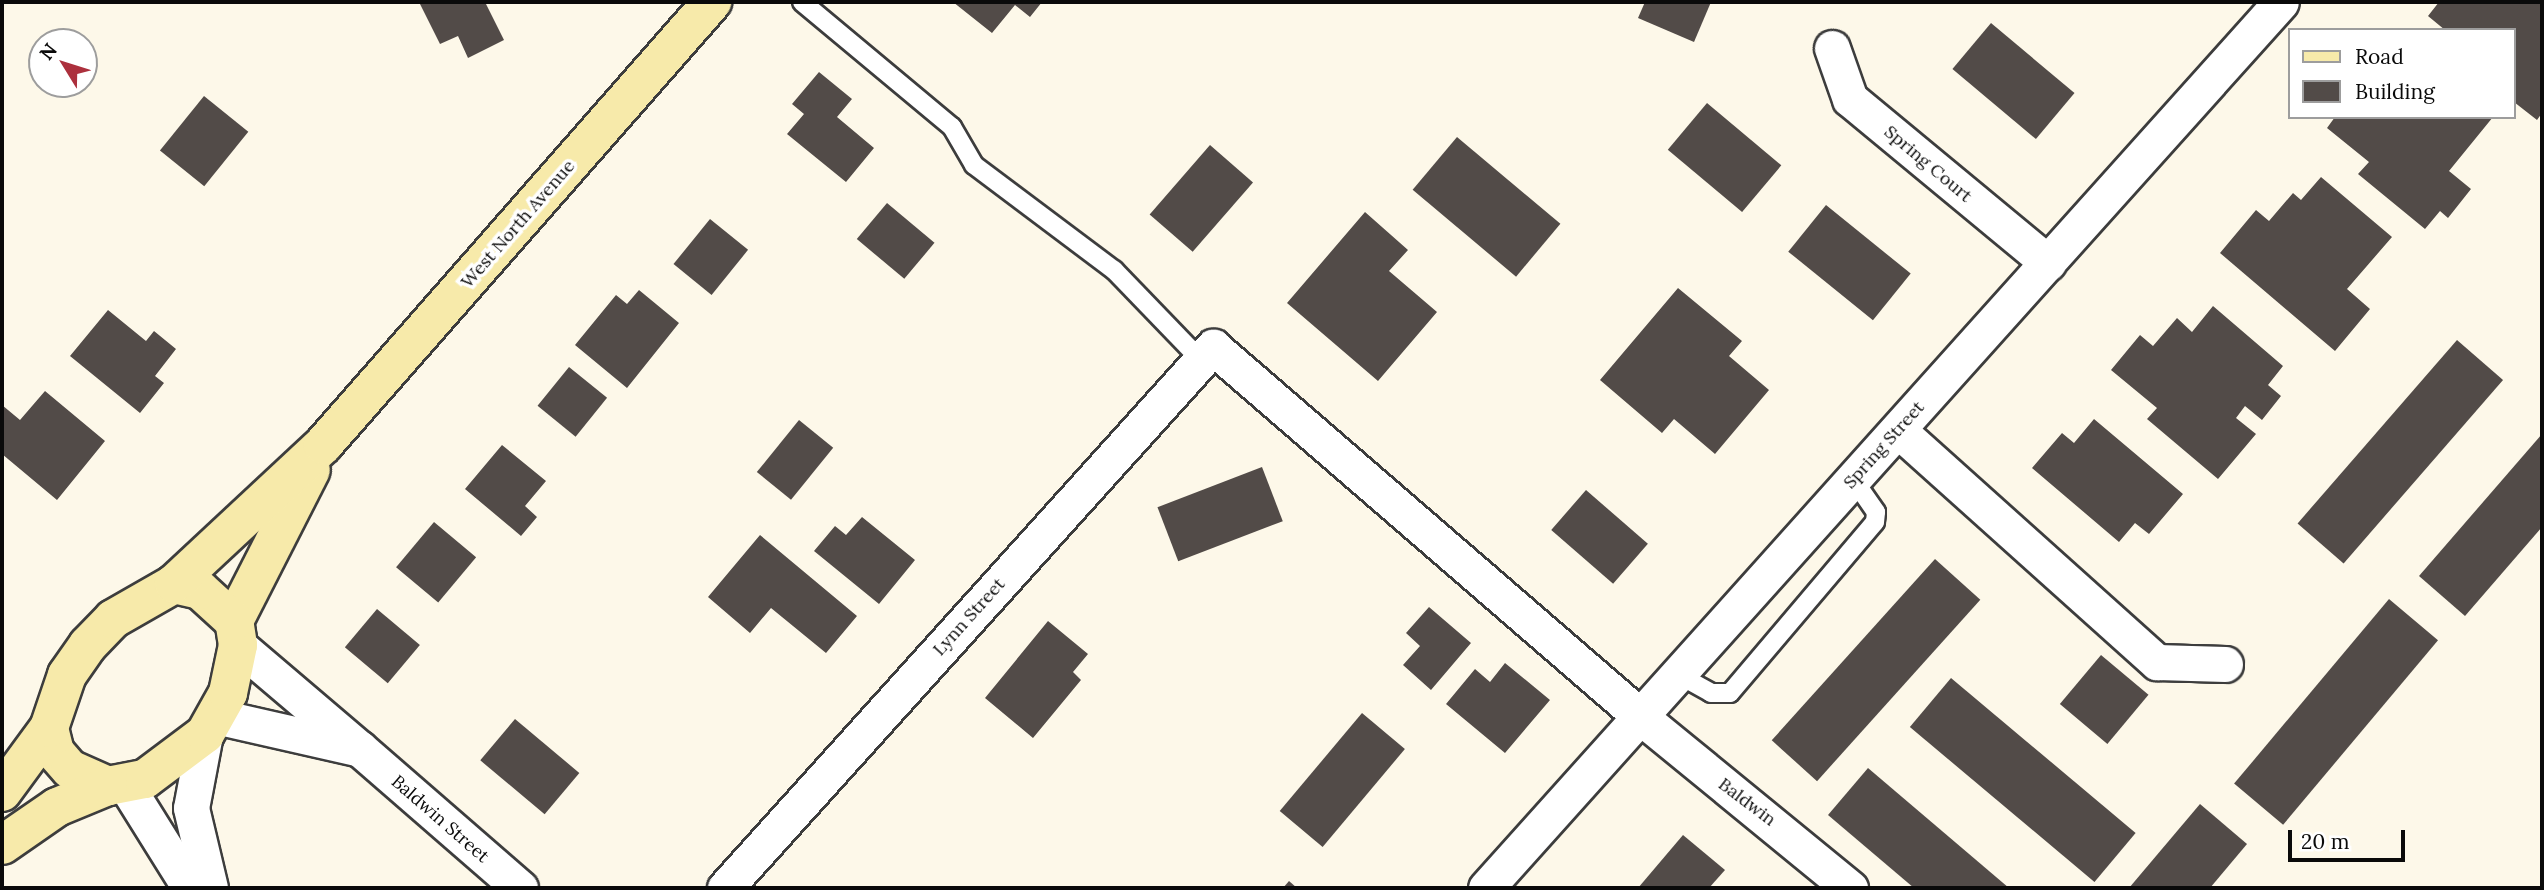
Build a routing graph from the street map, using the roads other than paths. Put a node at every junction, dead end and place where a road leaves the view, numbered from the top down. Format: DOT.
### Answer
graph roads {
  1 [pos="802,2"];
  2 [pos="2281,2"];
  3 [pos="697,7"];
  4 [pos="1832,48"];
  5 [pos="2048,263"];
  6 [pos="1207,353"];
  7 [pos="1898,430"];
  8 [pos="323,445"];
  9 [pos="1853,479"];
  10 [pos="174,584"];
  11 [pos="236,633"];
  12 [pos="2225,664"];
  13 [pos="1679,675"];
  14 [pos="1642,718"];
  15 [pos="210,725"];
  16 [pos="49,728"];
  17 [pos="360,749"];
  18 [pos="117,786"];
  19 [pos="2,792"];
  20 [pos="2,845"];
  21 [pos="190,888"];
  22 [pos="211,888"];
  23 [pos="520,888"];
  24 [pos="725,888"];
  25 [pos="1486,888"];
  26 [pos="1850,888"];
  1 -- 6 [label="lane"];
  2 -- 5 [label="street, Spring Street"];
  3 -- 8 [label="main road, West North Avenue"];
  4 -- 5 [label="street, Spring Court"];
  5 -- 7 [label="street, Spring Street"];
  6 -- 14 [label="street, Baldwin"];
  6 -- 24 [label="street, Lynn Street"];
  7 -- 9 [label="street, Spring Street"];
  7 -- 12 [label="street"];
  8 -- 10 [label="main road, West North Avenue"];
  8 -- 11 [label="main road, West North Avenue"];
  9 -- 13 [label="street, Spring Street"];
  9 -- 13 [label="lane"];
  10 -- 11 [label="main road"];
  10 -- 16 [label="main road, West North Avenue"];
  11 -- 15 [label="main road, West North Avenue"];
  11 -- 17 [label="street, Baldwin Street"];
  13 -- 14 [label="street, Spring Street"];
  14 -- 25 [label="street, Spring Street"];
  14 -- 26 [label="street, Baldwin"];
  15 -- 17 [label="street, Baldwin Street"];
  15 -- 18 [label="main road"];
  15 -- 22 [label="street"];
  16 -- 18 [label="main road"];
  16 -- 19 [label="main road, West North Avenue"];
  17 -- 23 [label="street, Baldwin Street"];
  18 -- 20 [label="main road"];
  18 -- 21 [label="street"];
}
